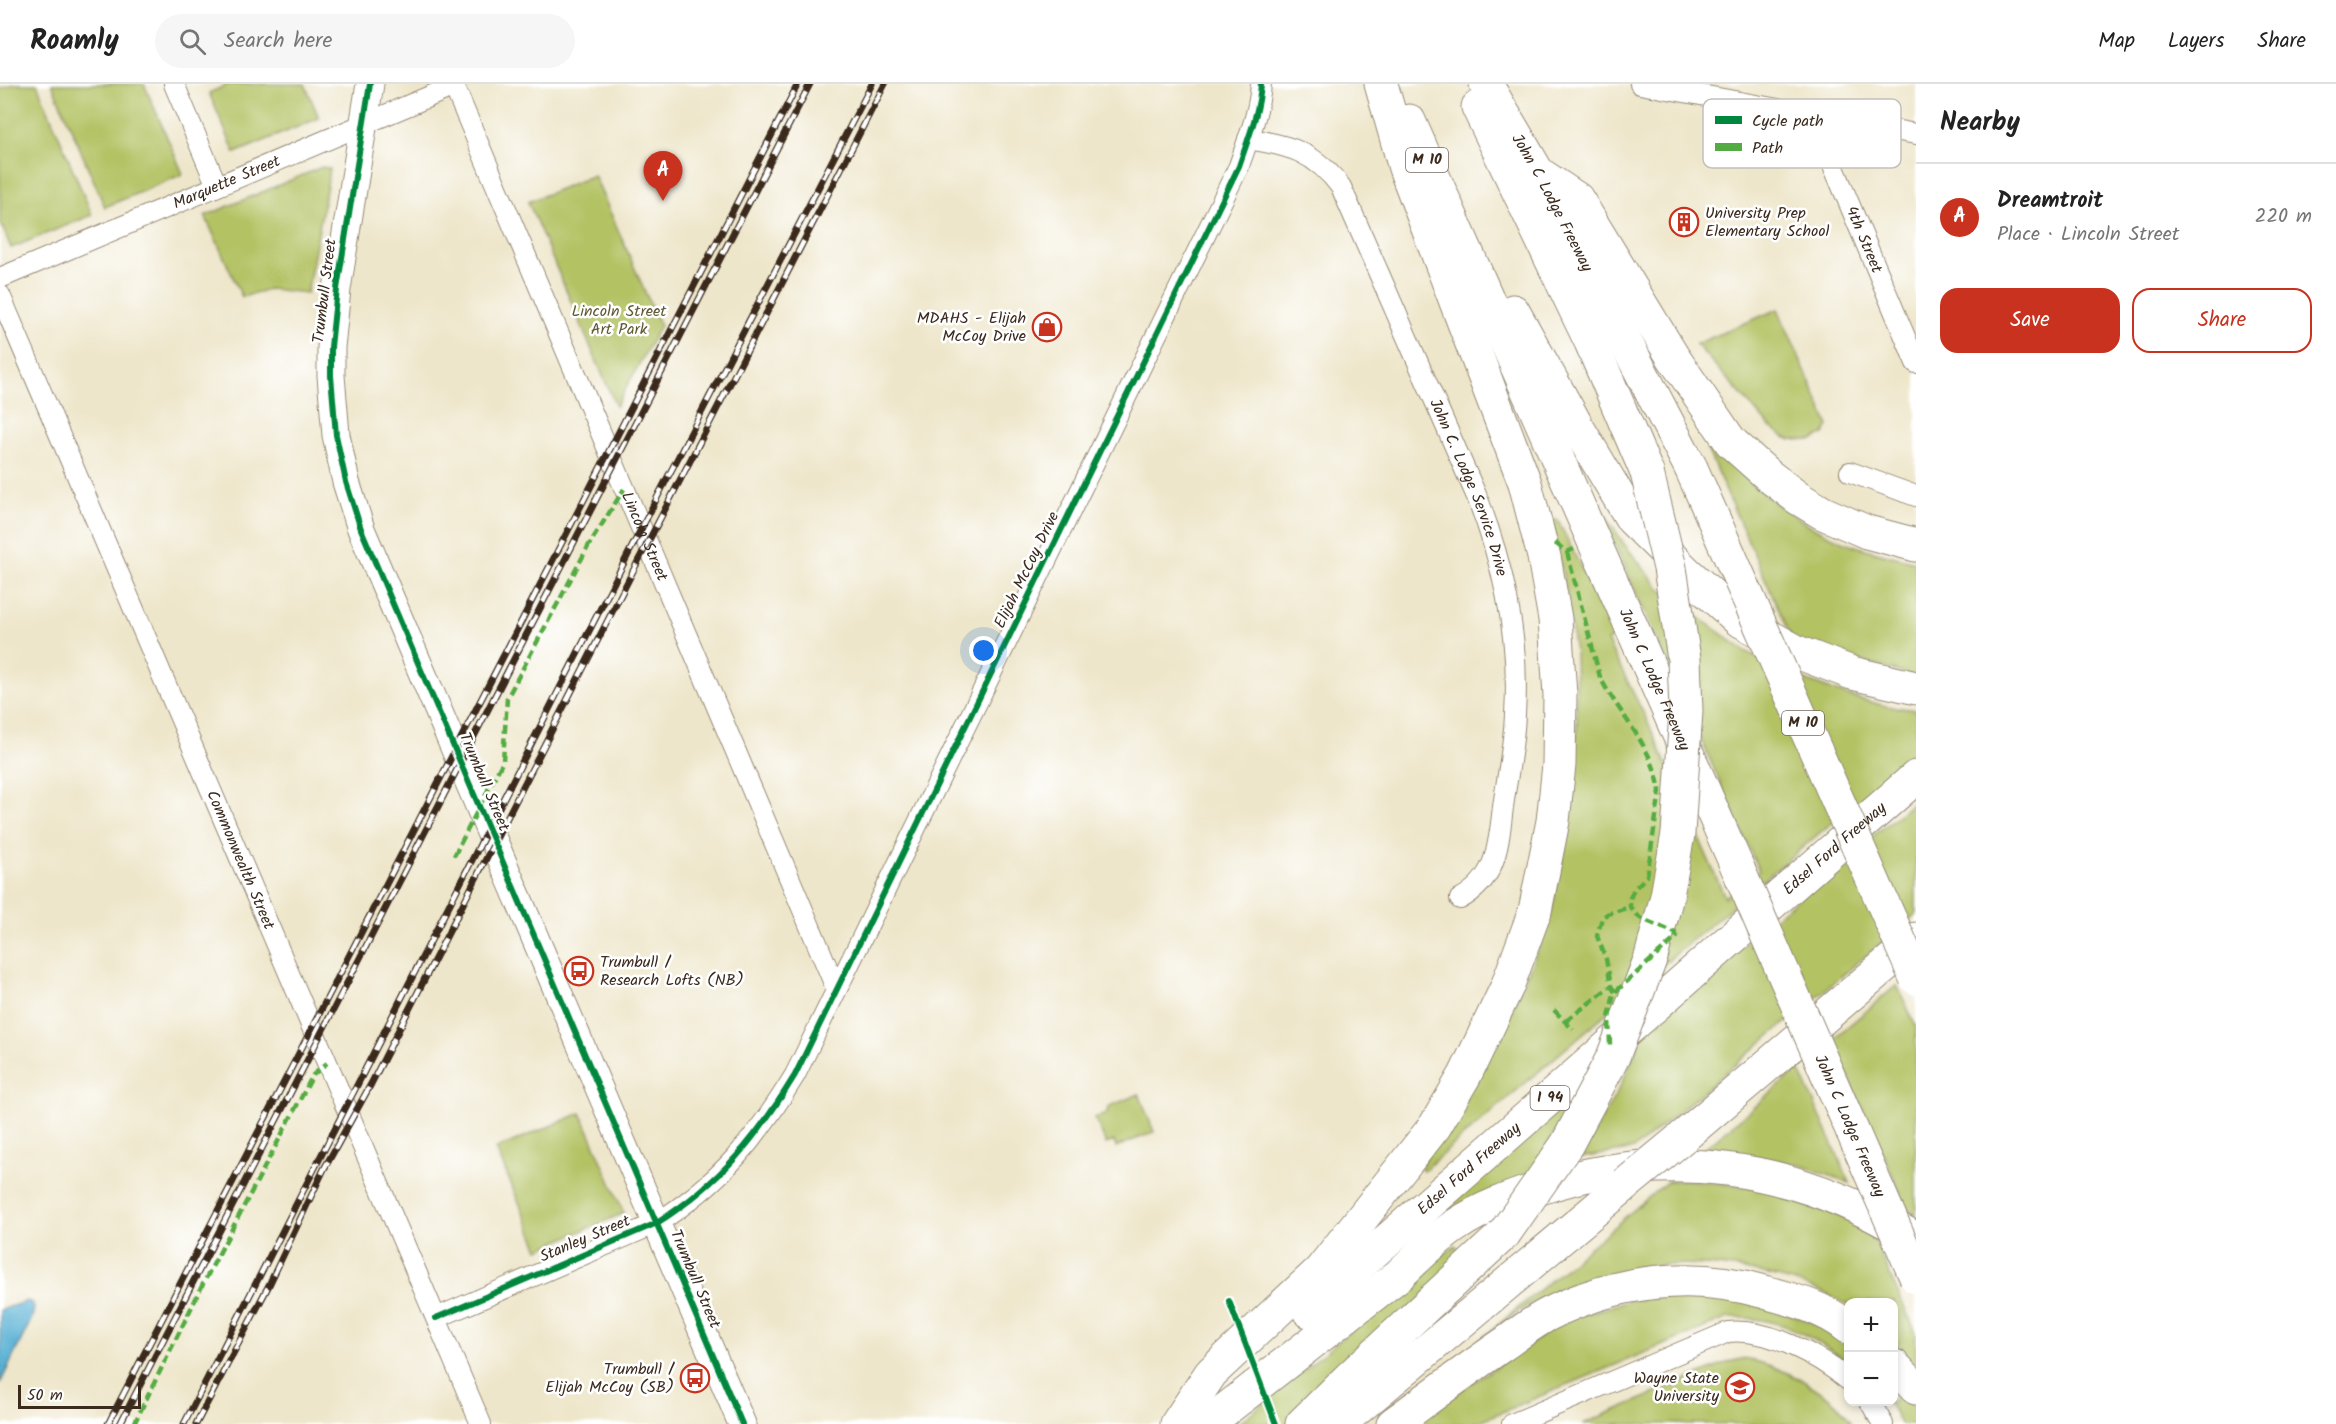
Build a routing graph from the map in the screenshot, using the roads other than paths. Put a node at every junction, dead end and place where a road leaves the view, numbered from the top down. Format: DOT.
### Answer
graph roads {
  1 [pos="174,84"];
  2 [pos="370,84"];
  3 [pos="1261,84"];
  4 [pos="1380,84"];
  5 [pos="1393,84"];
  6 [pos="1473,84"];
  7 [pos="1486,84"];
  8 [pos="1640,84"];
  9 [pos="454,86"];
  10 [pos="1723,99"];
  11 [pos="363,124"];
  12 [pos="1901,131"];
  13 [pos="1916,134"];
  14 [pos="1248,139"];
  15 [pos="1834,168"];
  16 [pos="1538,173"];
  17 [pos="217,186"];
  18 [pos="1461,236"];
  19 [pos="0,278"];
  20 [pos="0,295"];
  21 [pos="1916,363"];
  22 [pos="1850,472"];
  23 [pos="1916,495"];
  24 [pos="1916,545"];
  25 [pos="1916,688"];
  26 [pos="1916,777"];
  27 [pos="1460,899"];
  28 [pos="1916,939"];
  29 [pos="1916,978"];
  30 [pos="836,988"];
  31 [pos="795,1075"];
  32 [pos="657,1223"];
  33 [pos="1916,1239"];
  34 [pos="1916,1277"];
  35 [pos="436,1318"];
  36 [pos="1844,1325"];
  37 [pos="1898,1371"];
  38 [pos="1844,1378"];
  39 [pos="1916,1388"];
  40 [pos="1873,1406"];
  41 [pos="481,1424"];
  42 [pos="742,1424"];
  43 [pos="1177,1424"];
  44 [pos="1190,1424"];
  45 [pos="1207,1424"];
  46 [pos="1302,1424"];
  47 [pos="1339,1424"];
  48 [pos="1393,1424"];
  49 [pos="1512,1424"];
  50 [pos="1883,1424"];
  1 -- 17 [label="street"];
  2 -- 11 [label="street"];
  3 -- 14 [label="street"];
  4 -- 43 [label="highway"];
  5 -- 18 [label="highway, John C Lodge Freeway / M 10"];
  6 -- 46 [label="highway, bridge"];
  7 -- 16 [label="highway, John C Lodge Freeway / M 10"];
  8 -- 10 [label="street"];
  9 -- 11 [label="street, Marquette Street"];
  9 -- 30 [label="street, Lincoln Street"];
  11 -- 17 [label="street, Marquette Street"];
  11 -- 32 [label="street, Trumbull Street"];
  12 -- 13 [label="street"];
  14 -- 27 [label="street, John C. Lodge Service Drive"];
  14 -- 30 [label="street, Elijah McCoy Drive"];
  15 -- 21 [label="street, 4th Street"];
  16 -- 24 [label="highway"];
  16 -- 29 [label="highway, John C Lodge Freeway / M 10, bridge"];
  17 -- 19 [label="street, Marquette Street"];
  18 -- 25 [label="highway"];
  18 -- 34 [label="highway, John C Lodge Freeway / M 10, bridge"];
  20 -- 35 [label="street, Commonwealth Street"];
  22 -- 23 [label="street"];
  26 -- 44 [label="highway, Edsel Ford Freeway / I 94"];
  28 -- 47 [label="highway, bridge"];
  30 -- 31 [label="street, Elijah McCoy Drive"];
  31 -- 32 [label="street, Stanley Street"];
  32 -- 35 [label="street, Stanley Street"];
  32 -- 42 [label="street, Trumbull Street"];
  33 -- 45 [label="highway"];
  35 -- 41 [label="street, Commonwealth Street"];
  36 -- 48 [label="highway"];
  37 -- 39 [label="highway"];
  38 -- 49 [label="street"];
  40 -- 50 [label="street"];
}
